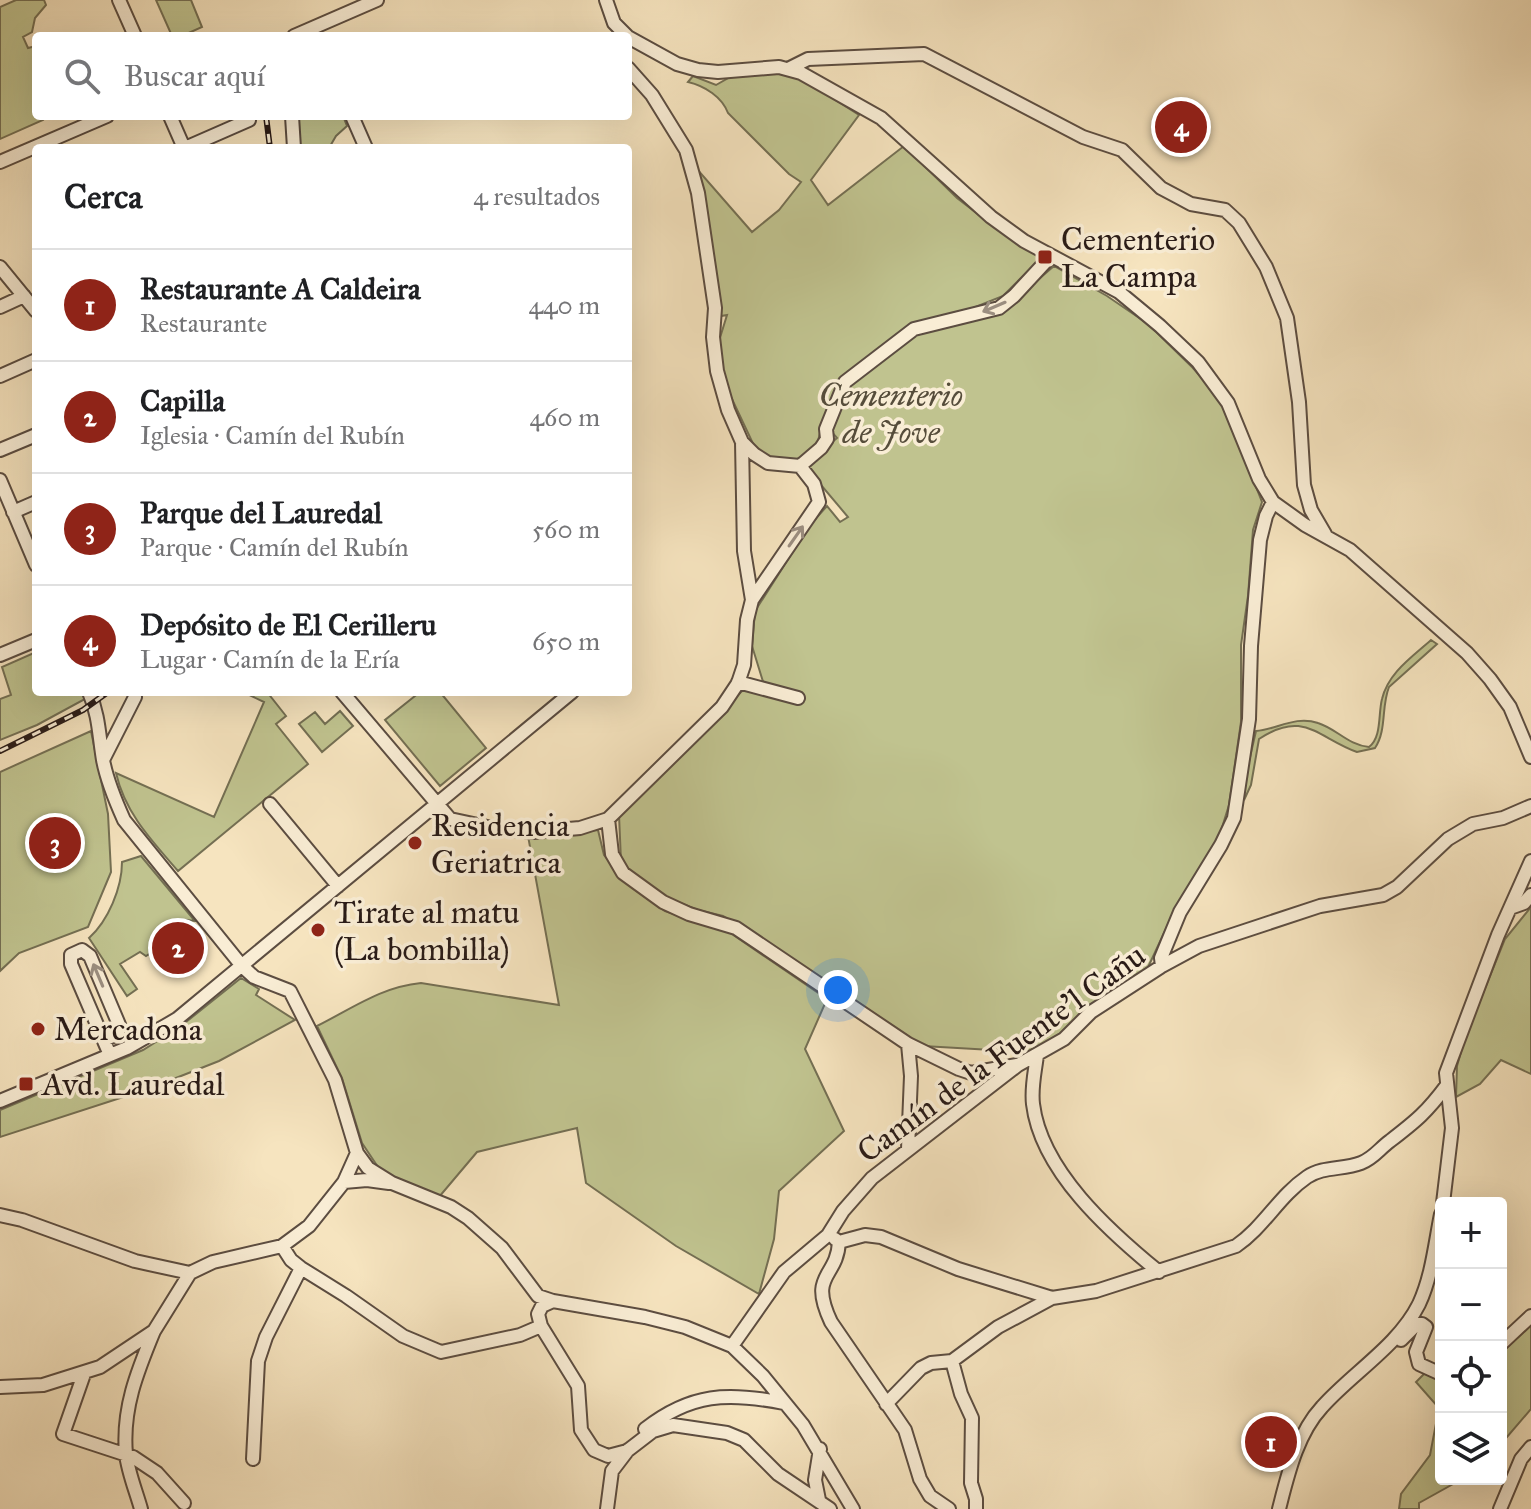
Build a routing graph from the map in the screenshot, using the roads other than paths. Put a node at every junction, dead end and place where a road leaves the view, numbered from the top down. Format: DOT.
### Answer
graph roads {
  1 [pos="119,0"];
  2 [pos="377,0"];
  3 [pos="606,0"];
  4 [pos="133,32"];
  5 [pos="317,32"];
  6 [pos="622,32"];
  7 [pos="632,39"];
  8 [pos="788,69"];
  9 [pos="632,72"];
  10 [pos="98,120"];
  11 [pos="172,120"];
  12 [pos="249,120"];
  13 [pos="292,120"];
  14 [pos="354,120"];
  15 [pos="42,144"];
  16 [pos="183,144"];
  17 [pos="194,144"];
  18 [pos="294,144"];
  19 [pos="364,144"];
  20 [pos="32,148"];
  21 [pos="0,162"];
  22 [pos="1051,256"];
  23 [pos="0,267"];
  24 [pos="24,296"];
  25 [pos="32,306"];
  26 [pos="0,307"];
  27 [pos="32,362"];
  28 [pos="0,376"];
  29 [pos="32,437"];
  30 [pos="742,442"];
  31 [pos="0,450"];
  32 [pos="800,466"];
  33 [pos="0,480"];
  34 [pos="1273,502"];
  35 [pos="32,504"];
  36 [pos="13,512"];
  37 [pos="1325,534"];
  38 [pos="32,556"];
  39 [pos="752,600"];
  40 [pos="32,641"];
  41 [pos="2,649"];
  42 [pos="738,682"];
  43 [pos="91,696"];
  44 [pos="345,696"];
  45 [pos="564,696"];
  46 [pos="135,697"];
  47 [pos="798,698"];
  48 [pos="1531,757"];
  49 [pos="103,760"];
  50 [pos="270,804"];
  51 [pos="436,806"];
  52 [pos="1531,806"];
  53 [pos="608,819"];
  54 [pos="1531,861"];
  55 [pos="338,886"];
  56 [pos="1531,895"];
  57 [pos="1510,908"];
  58 [pos="242,966"];
  59 [pos="1162,966"];
  60 [pos="104,1040"];
  61 [pos="908,1044"];
  62 [pos="110,1055"];
  63 [pos="1037,1055"];
  64 [pos="1018,1065"];
  65 [pos="1447,1085"];
  66 [pos="1,1096"];
  67 [pos="908,1149"];
  68 [pos="357,1153"];
  69 [pos="344,1182"];
  70 [pos="392,1183"];
  71 [pos="1444,1197"];
  72 [pos="0,1215"];
  73 [pos="834,1238"];
  74 [pos="1435,1243"];
  75 [pos="282,1246"];
  76 [pos="301,1268"];
  77 [pos="1159,1272"];
  78 [pos="190,1273"];
  79 [pos="1052,1298"];
  80 [pos="553,1301"];
  81 [pos="1531,1316"];
  82 [pos="541,1326"];
  83 [pos="154,1331"];
  84 [pos="1504,1341"];
  85 [pos="1386,1344"];
  86 [pos="732,1346"];
  87 [pos="952,1361"];
  88 [pos="1435,1371"];
  89 [pos="84,1374"];
  90 [pos="0,1387"];
  91 [pos="770,1394"];
  92 [pos="886,1404"];
  93 [pos="1531,1447"];
  94 [pos="820,1449"];
  95 [pos="627,1451"];
  96 [pos="126,1457"];
  97 [pos="253,1459"];
  98 [pos="819,1500"];
  99 [pos="184,1503"];
  100 [pos="141,1509"];
  101 [pos="607,1509"];
  102 [pos="830,1509"];
  103 [pos="853,1509"];
  104 [pos="949,1509"];
  105 [pos="976,1509"];
  106 [pos="1279,1509"];
  107 [pos="1500,1509"];
  1 -- 4 [label="street"];
  2 -- 5 [label="street"];
  3 -- 6 [label="street"];
  7 -- 8 [label="street"];
  8 -- 22 [label="street"];
  8 -- 37 [label="street"];
  9 -- 30 [label="street"];
  10 -- 15 [label="street"];
  11 -- 16 [label="street"];
  12 -- 17 [label="street"];
  13 -- 18 [label="street"];
  14 -- 19 [label="street"];
  20 -- 21 [label="street"];
  22 -- 32 [label="street, one-way"];
  22 -- 34 [label="street"];
  23 -- 24 [label="street"];
  24 -- 25 [label="street"];
  24 -- 26 [label="street"];
  27 -- 28 [label="street"];
  29 -- 31 [label="street"];
  30 -- 32 [label="street"];
  30 -- 39 [label="street"];
  39 -- 32 [label="street, one-way"];
  33 -- 36 [label="street"];
  34 -- 37 [label="street"];
  34 -- 59 [label="street"];
  35 -- 36 [label="street"];
  36 -- 38 [label="street"];
  37 -- 48 [label="street"];
  39 -- 42 [label="street"];
  40 -- 41 [label="street"];
  42 -- 47 [label="street"];
  42 -- 53 [label="street"];
  43 -- 49 [label="street"];
  44 -- 51 [label="street"];
  45 -- 51 [label="street"];
  46 -- 49 [label="street"];
  49 -- 58 [label="street"];
  50 -- 55 [label="street"];
  51 -- 53 [label="street"];
  51 -- 55 [label="street"];
  52 -- 59 [label="street, Camín de la Fuente'l Cañu"];
  53 -- 61 [label="street"];
  54 -- 57 [label="street"];
  55 -- 58 [label="street"];
  56 -- 57 [label="street"];
  57 -- 65 [label="street"];
  58 -- 62 [label="street"];
  58 -- 68 [label="street"];
  59 -- 63 [label="street, Camín de la Fuente'l Cañu"];
  60 -- 60 [label="street, one-way"];
  60 -- 62 [label="street"];
  61 -- 64 [label="street"];
  61 -- 67 [label="street"];
  62 -- 66 [label="street"];
  63 -- 64 [label="street, Camín de la Fuente'l Cañu"];
  63 -- 77 [label="street"];
  64 -- 67 [label="street, Camín de la Fuente'l Cañu"];
  65 -- 71 [label="street"];
  65 -- 77 [label="street"];
  67 -- 73 [label="street, Camín de la Fuente'l Cañu"];
  68 -- 69 [label="street"];
  68 -- 70 [label="street"];
  69 -- 70 [label="street"];
  69 -- 75 [label="street"];
  70 -- 80 [label="street"];
  72 -- 78 [label="street"];
  73 -- 79 [label="street"];
  73 -- 86 [label="street, Camín de la Fuente'l Cañu"];
  73 -- 92 [label="street"];
  74 -- 85 [label="street"];
  75 -- 76 [label="street"];
  75 -- 78 [label="street"];
  76 -- 82 [label="street"];
  76 -- 97 [label="street"];
  77 -- 79 [label="street"];
  78 -- 83 [label="street"];
  79 -- 87 [label="street"];
  80 -- 82 [label="street"];
  80 -- 86 [label="street"];
  81 -- 84 [label="street"];
  82 -- 95 [label="street"];
  83 -- 89 [label="street"];
  83 -- 96 [label="street"];
  85 -- 88 [label="street"];
  85 -- 106 [label="street"];
  86 -- 91 [label="street"];
  87 -- 92 [label="street"];
  87 -- 105 [label="street"];
  89 -- 90 [label="street"];
  89 -- 96 [label="street"];
  91 -- 94 [label="street"];
  91 -- 95 [label="street"];
  92 -- 104 [label="street"];
  93 -- 107 [label="street"];
  94 -- 98 [label="street"];
  94 -- 103 [label="street"];
  95 -- 98 [label="street"];
  95 -- 101 [label="street"];
  96 -- 99 [label="street"];
  96 -- 100 [label="street"];
  98 -- 102 [label="street"];
}
